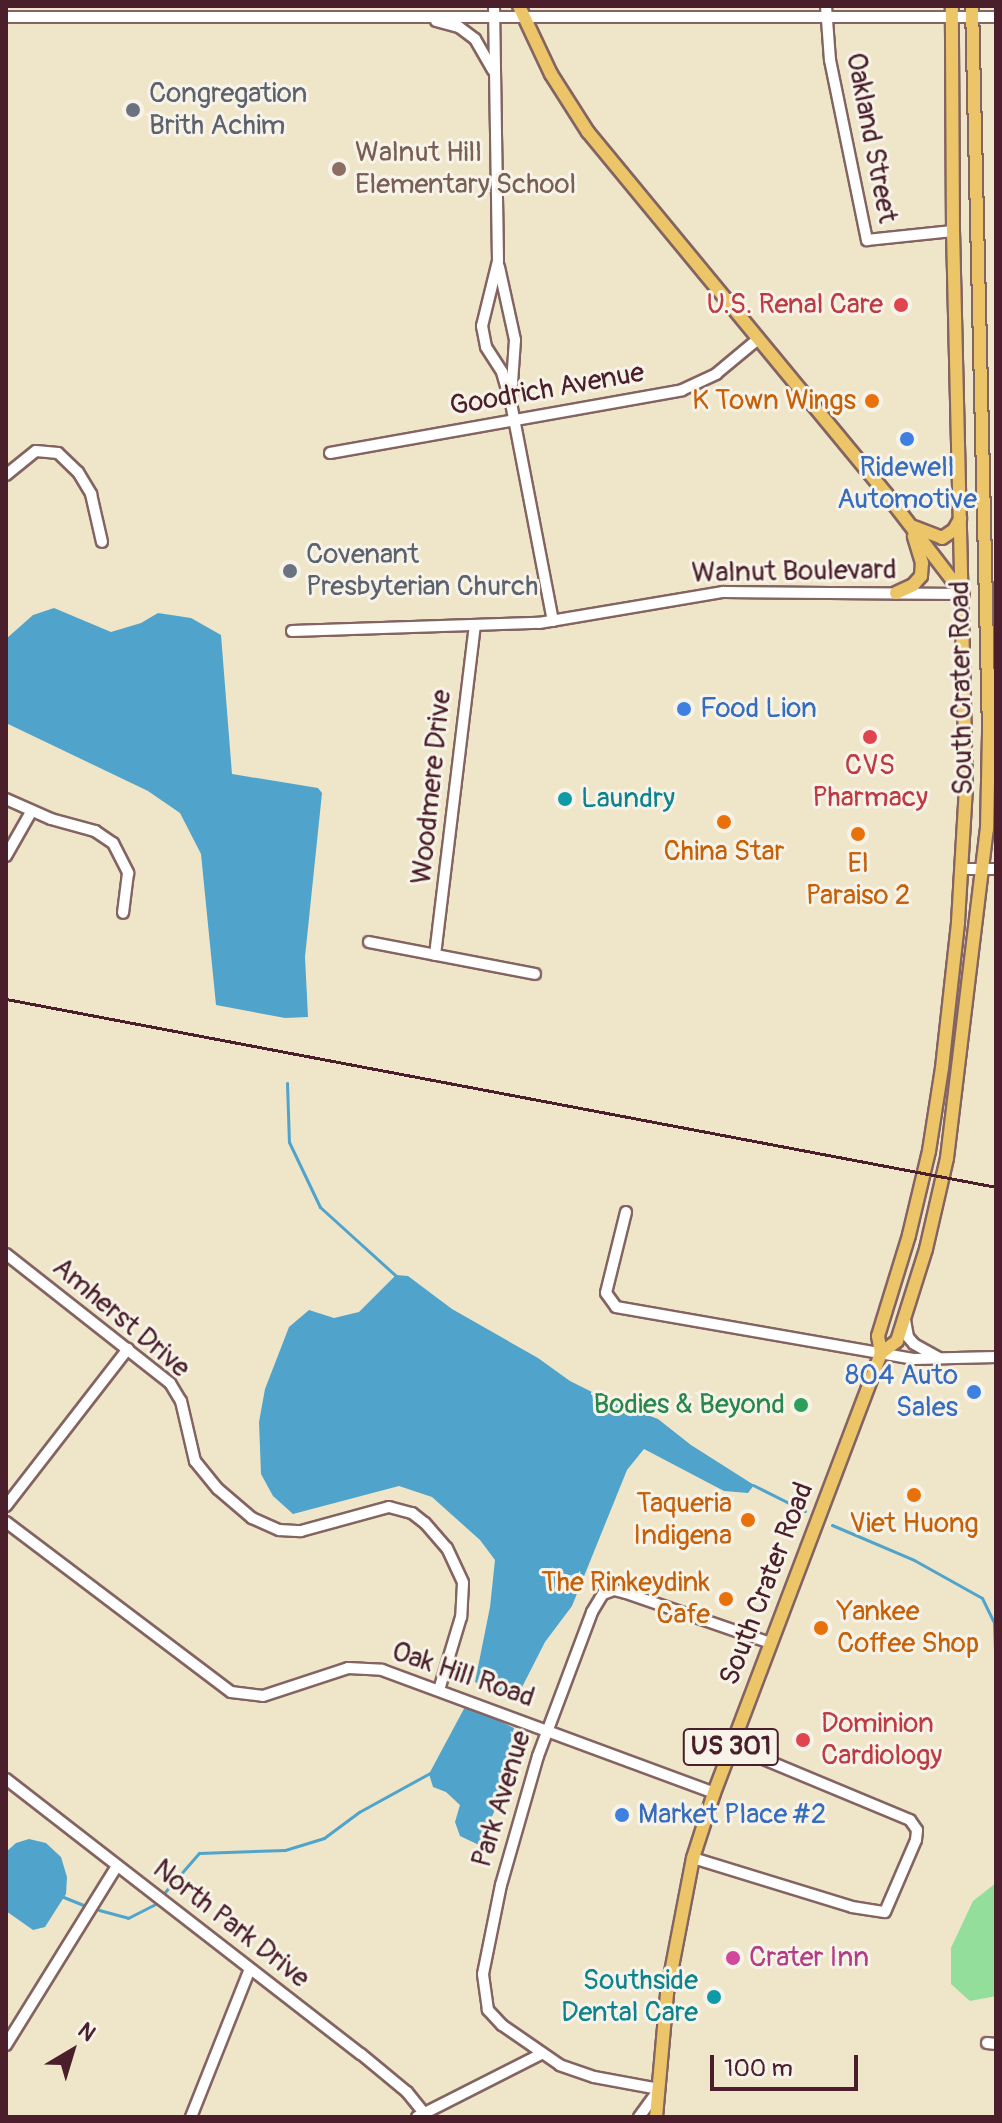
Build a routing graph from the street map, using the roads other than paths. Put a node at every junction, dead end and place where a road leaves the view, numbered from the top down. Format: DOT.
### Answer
graph roads {
  1 [pos="164,11"];
  2 [pos="494,11"];
  3 [pos="522,11"];
  4 [pos="668,11"];
  5 [pos="826,11"];
  6 [pos="952,11"];
  7 [pos="971,11"];
  8 [pos="320,12"];
  9 [pos="6,17"];
  10 [pos="996,17"];
  11 [pos="427,18"];
  12 [pos="495,73"];
  13 [pos="953,231"];
  14 [pos="498,261"];
  15 [pos="758,339"];
  16 [pos="511,403"];
  17 [pos="514,422"];
  18 [pos="330,453"];
  19 [pos="6,475"];
  20 [pos="962,516"];
  21 [pos="911,525"];
  22 [pos="102,542"];
  23 [pos="896,593"];
  24 [pos="963,594"];
  25 [pos="985,594"];
  26 [pos="553,621"];
  27 [pos="475,625"];
  28 [pos="292,631"];
  29 [pos="6,799"];
  30 [pos="31,812"];
  31 [pos="6,856"];
  32 [pos="962,869"];
  33 [pos="990,869"];
  34 [pos="123,913"];
  35 [pos="369,942"];
  36 [pos="435,955"];
  37 [pos="535,974"];
  38 [pos="626,1212"];
  39 [pos="6,1254"];
  40 [pos="905,1317"];
  41 [pos="128,1349"];
  42 [pos="881,1353"];
  43 [pos="996,1357"];
  44 [pos="945,1361"];
  45 [pos="6,1506"];
  46 [pos="6,1522"];
  47 [pos="770,1643"];
  48 [pos="439,1690"];
  49 [pos="547,1731"];
  50 [pos="732,1746"];
  51 [pos="6,1779"];
  52 [pos="714,1793"];
  53 [pos="693,1858"];
  54 [pos="117,1866"];
  55 [pos="250,1969"];
  56 [pos="6,2045"];
  57 [pos="541,2054"];
  58 [pos="659,2089"];
  59 [pos="422,2115"];
  60 [pos="191,2117"];
  61 [pos="639,2117"];
  62 [pos="656,2117"];
  1 -- 8 [label="street"];
  1 -- 9 [label="street"];
  2 -- 3 [label="street"];
  2 -- 11 [label="street"];
  2 -- 12 [label="street"];
  3 -- 4 [label="street"];
  3 -- 15 [label="main road"];
  4 -- 5 [label="street"];
  5 -- 6 [label="street"];
  5 -- 13 [label="street, Oakland Street"];
  6 -- 7 [label="street"];
  6 -- 13 [label="main road, South Crater Road / US 301"];
  7 -- 10 [label="street"];
  7 -- 25 [label="main road, South Crater Road / US 301"];
  8 -- 11 [label="street"];
  11 -- 12 [label="street"];
  12 -- 14 [label="street"];
  13 -- 20 [label="main road, South Crater Road / US 301"];
  14 -- 16 [label="street"];
  14 -- 16 [label="street"];
  15 -- 17 [label="street, Goodrich Avenue"];
  15 -- 21 [label="main road"];
  16 -- 17 [label="street"];
  17 -- 18 [label="street, Goodrich Avenue"];
  17 -- 26 [label="street"];
  19 -- 22 [label="street"];
  20 -- 21 [label="main road"];
  20 -- 24 [label="main road, South Crater Road / US 301"];
  21 -- 23 [label="main road"];
  21 -- 24 [label="main road"];
  23 -- 24 [label="street, Walnut Boulevard"];
  23 -- 26 [label="street, Walnut Boulevard"];
  24 -- 25 [label="main road"];
  24 -- 32 [label="main road, South Crater Road / US 301"];
  25 -- 33 [label="main road, South Crater Road / US 301"];
  26 -- 27 [label="street, Walnut Boulevard"];
  27 -- 28 [label="street, Walnut Boulevard"];
  27 -- 36 [label="street, Woodmere Drive"];
  29 -- 30 [label="street"];
  30 -- 31 [label="street"];
  30 -- 34 [label="street"];
  32 -- 33 [label="street"];
  32 -- 42 [label="main road, South Crater Road / US 301"];
  33 -- 40 [label="main road, South Crater Road / US 301"];
  35 -- 36 [label="street"];
  36 -- 37 [label="street"];
  38 -- 42 [label="street"];
  39 -- 41 [label="street, Amherst Drive"];
  40 -- 42 [label="main road, South Crater Road / US 301"];
  40 -- 44 [label="street"];
  41 -- 45 [label="street"];
  41 -- 48 [label="street, Amherst Drive"];
  42 -- 44 [label="street"];
  42 -- 47 [label="main road, South Crater Road / US 301"];
  43 -- 44 [label="street"];
  46 -- 48 [label="street, Oak Hill Road"];
  47 -- 49 [label="street, Park Avenue"];
  47 -- 50 [label="main road, South Crater Road / US 301"];
  48 -- 49 [label="street, Oak Hill Road"];
  49 -- 52 [label="street, Oak Hill Road"];
  49 -- 57 [label="street, Park Avenue"];
  50 -- 52 [label="main road, South Crater Road / US 301"];
  50 -- 53 [label="street"];
  51 -- 54 [label="street, North Park Drive"];
  52 -- 53 [label="main road, South Crater Road / US 301"];
  53 -- 58 [label="main road, South Crater Road / US 301"];
  54 -- 55 [label="street, North Park Drive"];
  54 -- 56 [label="street"];
  55 -- 59 [label="street, North Park Drive"];
  55 -- 60 [label="street"];
  57 -- 58 [label="street, Park Avenue"];
  57 -- 59 [label="street"];
  58 -- 61 [label="street"];
  58 -- 62 [label="main road, South Crater Road / US 301"];
}
